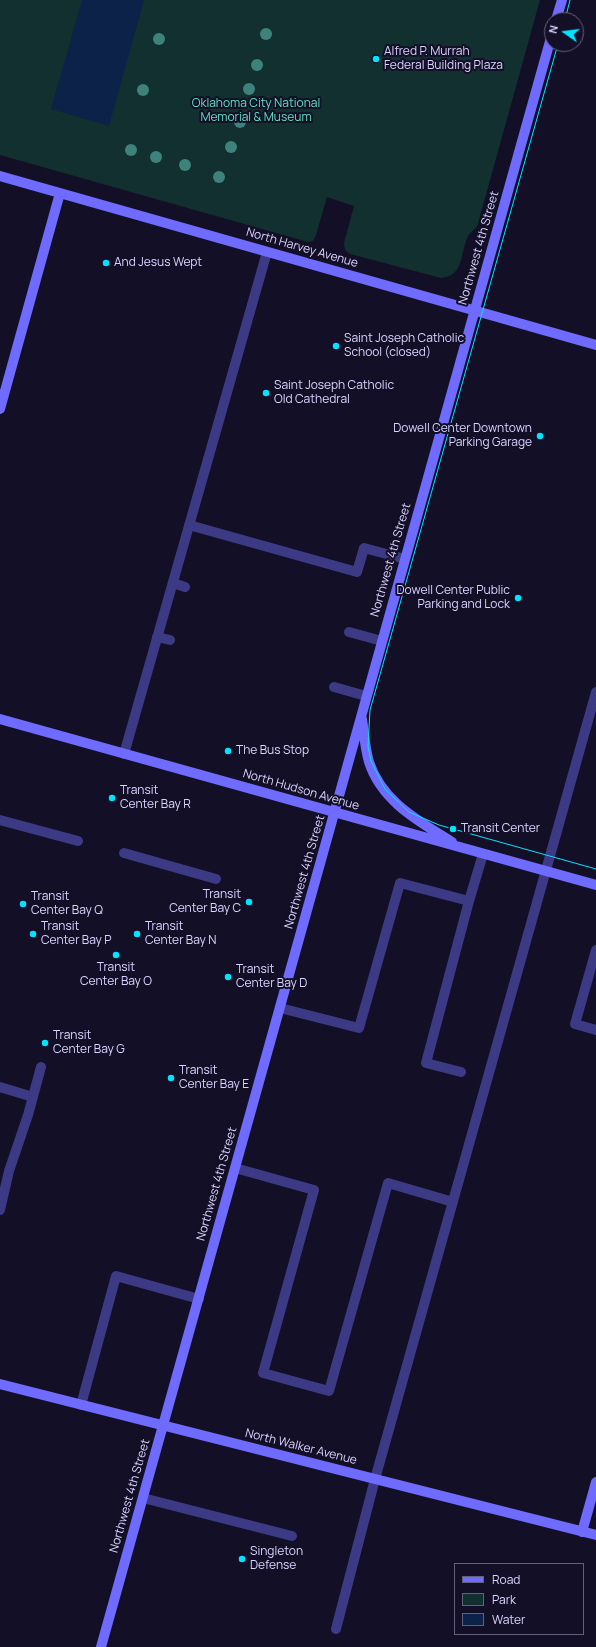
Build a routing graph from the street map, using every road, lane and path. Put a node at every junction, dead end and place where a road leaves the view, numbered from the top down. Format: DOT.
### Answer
graph roads {
  1 [pos="562,0"];
  2 [pos="558,12"];
  3 [pos="547,52"];
  4 [pos="0,176"];
  5 [pos="60,193"];
  6 [pos="267,252"];
  7 [pos="474,310"];
  8 [pos="596,345"];
  9 [pos="0,409"];
  10 [pos="189,525"];
  11 [pos="405,559"];
  12 [pos="173,583"];
  13 [pos="185,587"];
  14 [pos="349,632"];
  15 [pos="157,637"];
  16 [pos="170,640"];
  17 [pos="382,641"];
  18 [pos="334,687"];
  19 [pos="596,692"];
  20 [pos="366,696"];
  21 [pos="362,713"];
  22 [pos="0,719"];
  23 [pos="124,754"];
  24 [pos="334,814"];
  25 [pos="0,820"];
  26 [pos="78,841"];
  27 [pos="462,848"];
  28 [pos="124,853"];
  29 [pos="483,854"];
  30 [pos="545,871"];
  31 [pos="216,878"];
  32 [pos="596,885"];
  33 [pos="469,902"];
  34 [pos="596,950"];
  35 [pos="280,1008"];
  36 [pos="596,1030"];
  37 [pos="41,1067"];
  38 [pos="461,1072"];
  39 [pos="0,1087"];
  40 [pos="33,1097"];
  41 [pos="236,1168"];
  42 [pos="453,1202"];
  43 [pos="0,1210"];
  44 [pos="199,1299"];
  45 [pos="0,1384"];
  46 [pos="81,1405"];
  47 [pos="163,1425"];
  48 [pos="375,1478"];
  49 [pos="596,1482"];
  50 [pos="143,1498"];
  51 [pos="582,1532"];
  52 [pos="596,1535"];
  53 [pos="292,1536"];
  54 [pos="336,1628"];
  55 [pos="101,1647"];
  1 -- 2 [label="street"];
  3 -- 7 [label="street, Northwest 4th Street"];
  4 -- 5 [label="street, North Harvey Avenue"];
  5 -- 6 [label="street, North Harvey Avenue"];
  5 -- 9 [label="street"];
  6 -- 7 [label="street, North Harvey Avenue"];
  6 -- 10 [label="lane"];
  7 -- 8 [label="street, North Harvey Avenue"];
  7 -- 11 [label="street, Northwest 4th Street"];
  10 -- 11 [label="lane"];
  10 -- 12 [label="lane"];
  11 -- 17 [label="street, Northwest 4th Street"];
  12 -- 13 [label="lane"];
  12 -- 15 [label="lane"];
  14 -- 17 [label="lane"];
  15 -- 16 [label="lane"];
  15 -- 23 [label="lane"];
  17 -- 20 [label="street, Northwest 4th Street"];
  18 -- 20 [label="lane"];
  19 -- 30 [label="lane"];
  20 -- 21 [label="street, Northwest 4th Street"];
  21 -- 24 [label="street, Northwest 4th Street"];
  21 -- 27 [label="street"];
  22 -- 23 [label="street, North Hudson Avenue"];
  23 -- 24 [label="street, North Hudson Avenue"];
  24 -- 27 [label="street, North Hudson Avenue"];
  24 -- 35 [label="street, Northwest 4th Street"];
  25 -- 26 [label="lane"];
  27 -- 29 [label="street, North Hudson Avenue"];
  28 -- 31 [label="lane"];
  29 -- 30 [label="street, North Hudson Avenue"];
  29 -- 33 [label="lane"];
  30 -- 32 [label="street, North Hudson Avenue"];
  30 -- 42 [label="lane"];
  33 -- 35 [label="lane"];
  33 -- 38 [label="lane"];
  34 -- 36 [label="lane"];
  35 -- 41 [label="street, Northwest 4th Street"];
  37 -- 40 [label="lane"];
  39 -- 40 [label="lane"];
  40 -- 43 [label="lane"];
  41 -- 42 [label="lane"];
  41 -- 44 [label="street, Northwest 4th Street"];
  42 -- 48 [label="lane"];
  44 -- 46 [label="lane"];
  44 -- 47 [label="street, Northwest 4th Street"];
  45 -- 46 [label="street, North Walker Avenue"];
  46 -- 47 [label="street, North Walker Avenue"];
  47 -- 48 [label="street, North Walker Avenue"];
  47 -- 50 [label="street, Northwest 4th Street"];
  48 -- 51 [label="street, North Walker Avenue"];
  48 -- 54 [label="lane"];
  49 -- 51 [label="street"];
  50 -- 53 [label="lane"];
  50 -- 55 [label="street, Northwest 4th Street"];
  51 -- 52 [label="street, North Walker Avenue"];
}
